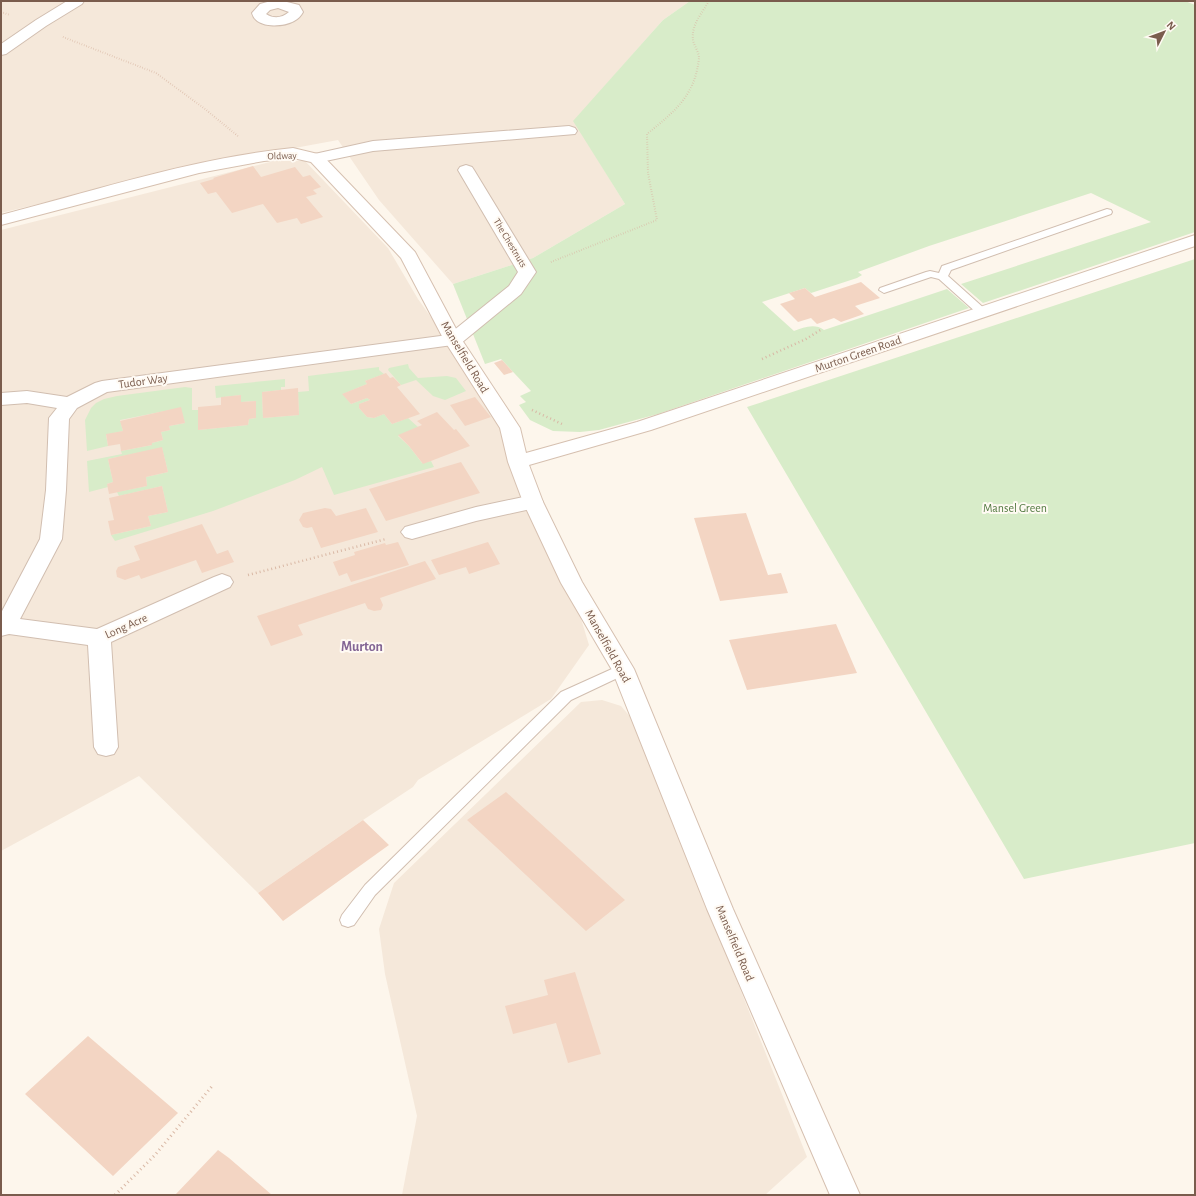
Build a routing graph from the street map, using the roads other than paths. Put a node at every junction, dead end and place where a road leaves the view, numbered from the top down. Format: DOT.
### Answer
graph roads {
  1 [pos="78,1"];
  2 [pos="1,51"];
  3 [pos="569,131"];
  4 [pos="316,158"];
  5 [pos="466,170"];
  6 [pos="1107,212"];
  7 [pos="1,220"];
  8 [pos="1195,240"];
  9 [pos="943,277"];
  10 [pos="884,290"];
  11 [pos="982,312"];
  12 [pos="453,340"];
  13 [pos="1,399"];
  14 [pos="70,404"];
  15 [pos="518,462"];
  16 [pos="533,502"];
  17 [pos="412,532"];
  18 [pos="222,582"];
  19 [pos="4,626"];
  20 [pos="99,638"];
  21 [pos="623,669"];
  22 [pos="106,747"];
  23 [pos="348,920"];
  24 [pos="845,1195"];
  1 -- 2 [label="street"];
  3 -- 4 [label="street, Oldway"];
  4 -- 7 [label="street, Oldway"];
  4 -- 12 [label="street, Manselfield Road"];
  5 -- 12 [label="street, The Chestnuts"];
  6 -- 9 [label="lane"];
  8 -- 11 [label="street, Murton Green Road"];
  9 -- 10 [label="lane"];
  9 -- 11 [label="lane"];
  11 -- 15 [label="street, Murton Green Road"];
  12 -- 14 [label="street, Tudor Way"];
  12 -- 15 [label="street, Manselfield Road"];
  13 -- 14 [label="street"];
  14 -- 19 [label="street, Tudor Way"];
  15 -- 16 [label="street, Manselfield Road"];
  16 -- 17 [label="street"];
  16 -- 21 [label="street, Manselfield Road"];
  18 -- 20 [label="street, Long Acre"];
  19 -- 20 [label="street, Long Acre"];
  20 -- 22 [label="street"];
  21 -- 23 [label="lane"];
  21 -- 24 [label="street, Manselfield Road"];
}
